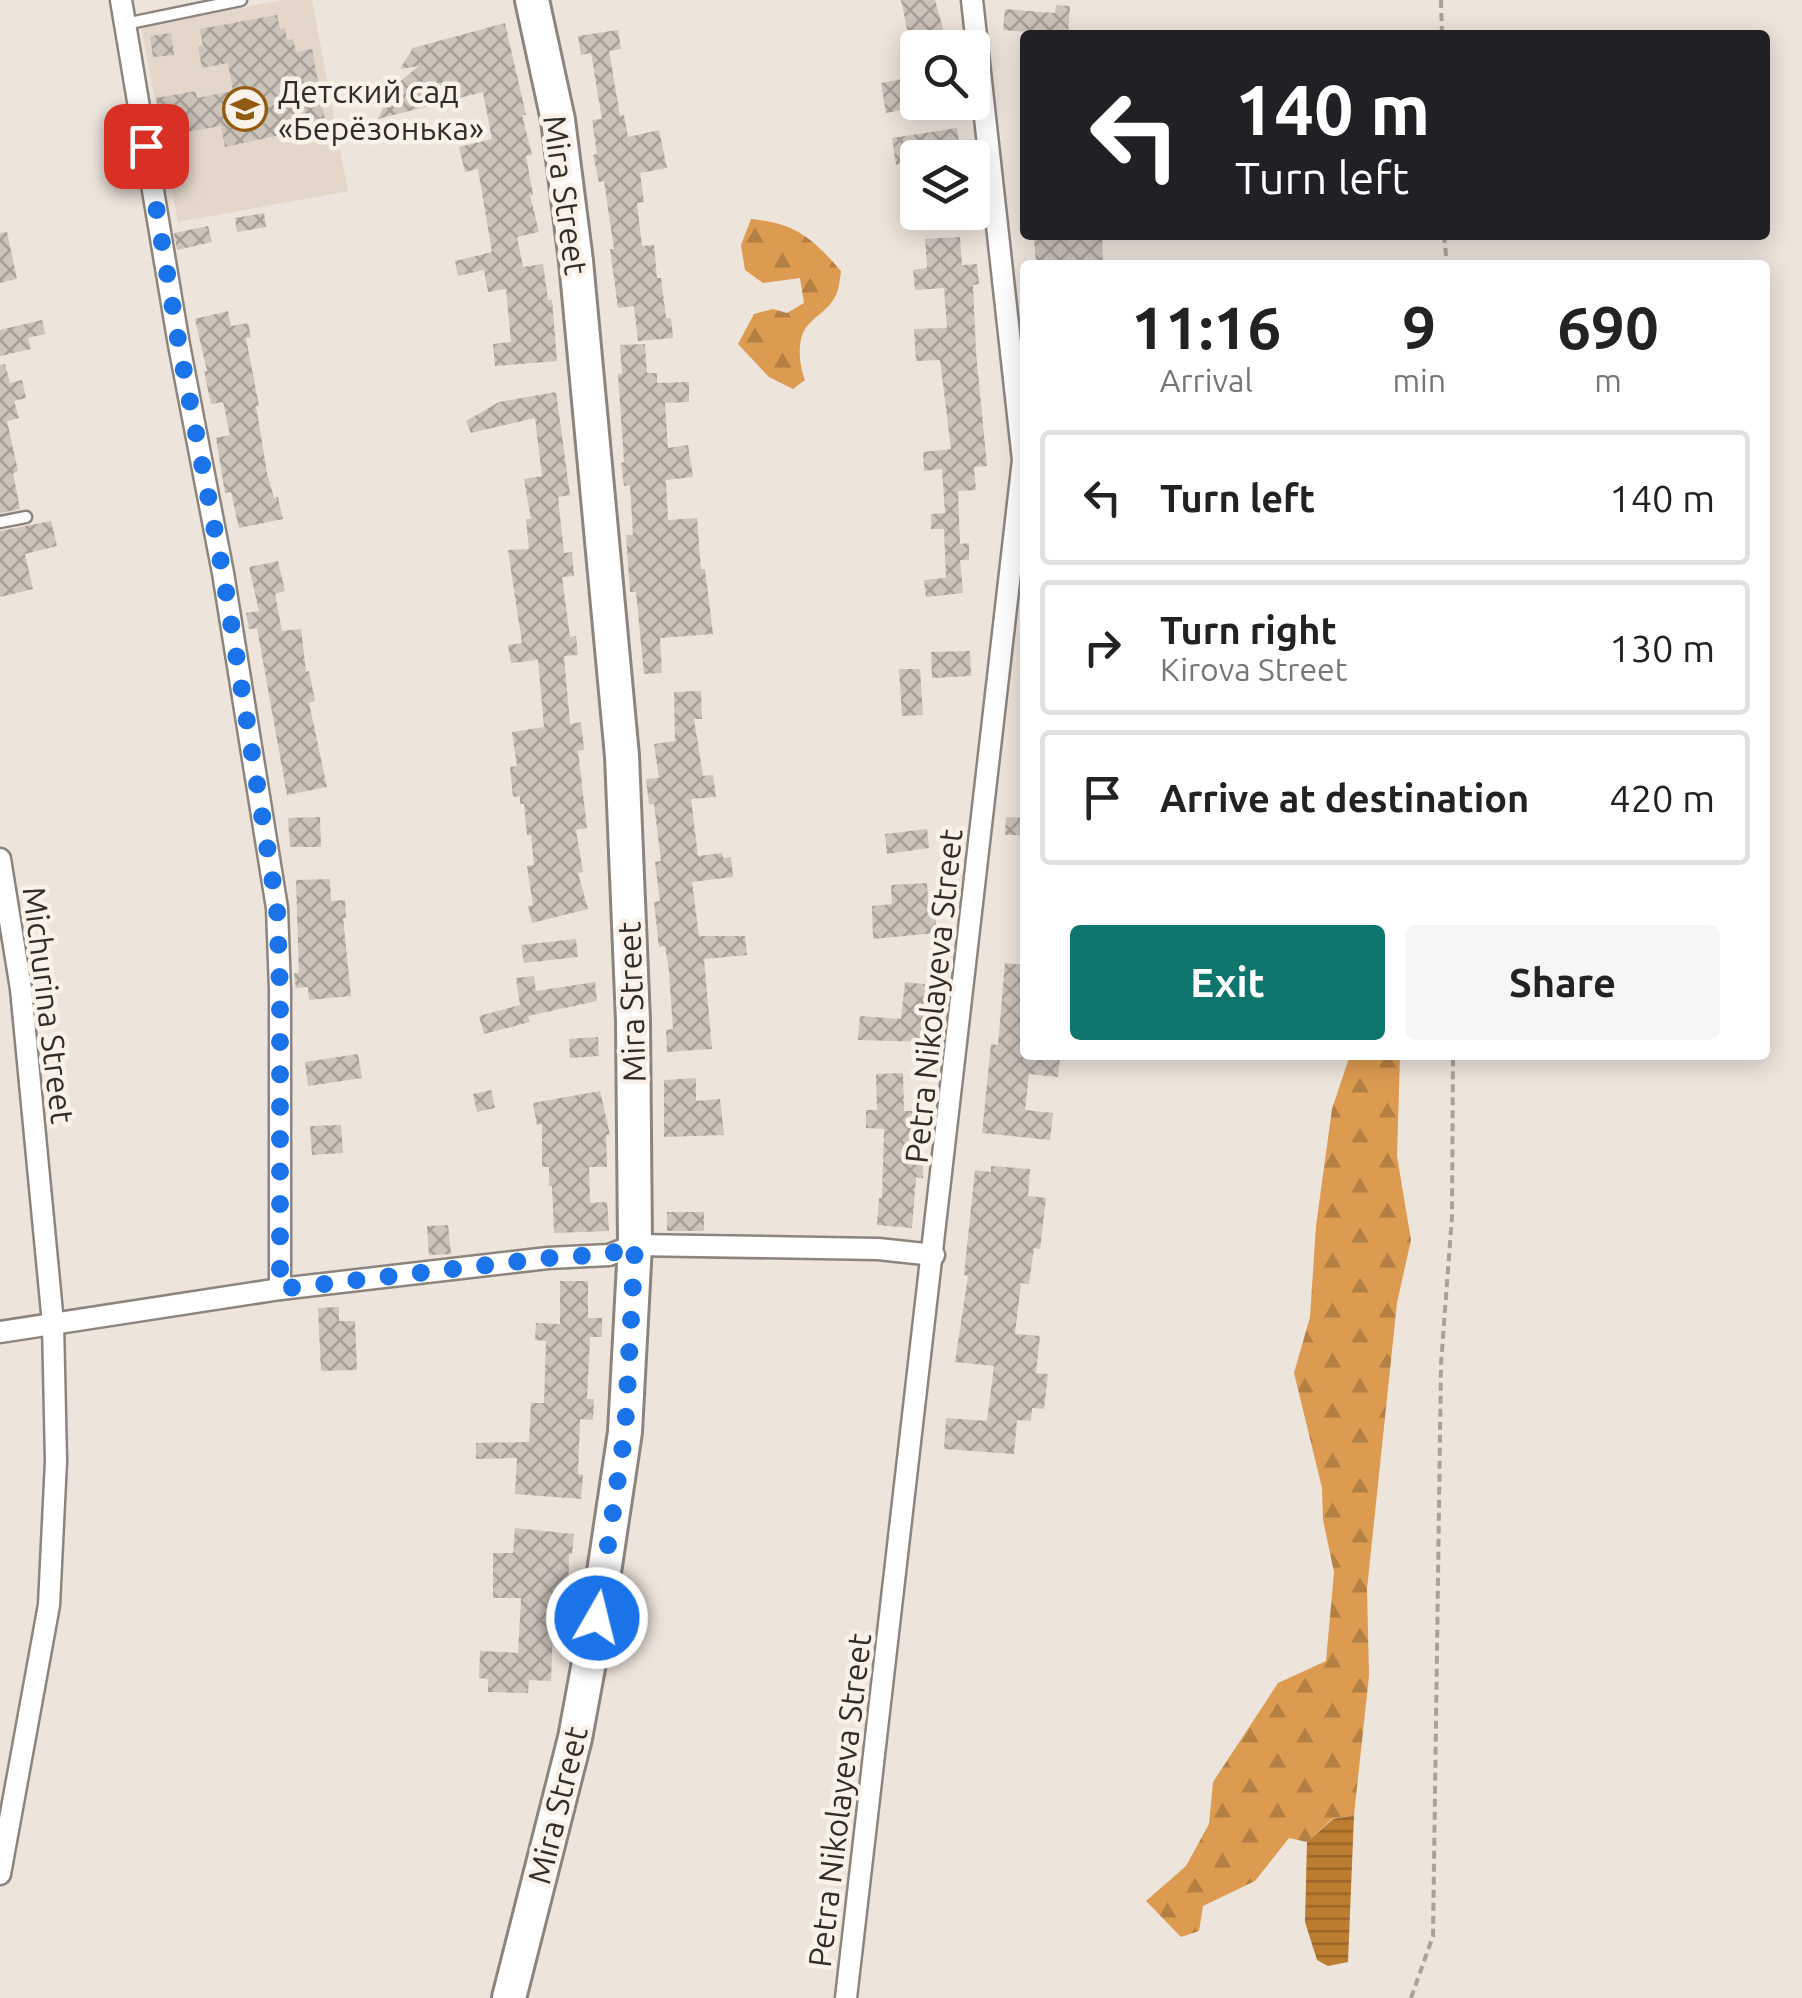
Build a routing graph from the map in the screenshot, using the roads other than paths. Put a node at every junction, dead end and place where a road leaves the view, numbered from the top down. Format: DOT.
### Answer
graph roads {
  1 [pos="121,0"];
  2 [pos="241,0"];
  3 [pos="532,0"];
  4 [pos="972,0"];
  5 [pos="125,24"];
  6 [pos="1020,433"];
  7 [pos="1020,487"];
  8 [pos="26,517"];
  9 [pos="0,522"];
  10 [pos="0,859"];
  11 [pos="635,1245"];
  12 [pos="934,1256"];
  13 [pos="280,1289"];
  14 [pos="53,1323"];
  15 [pos="0,1332"];
  16 [pos="0,1874"];
  17 [pos="509,1998"];
  18 [pos="846,1998"];
  1 -- 5 [label="street"];
  2 -- 5 [label="lane"];
  3 -- 11 [label="main road, Mira Street"];
  4 -- 6 [label="street, Petra Nikolayeva Street"];
  5 -- 13 [label="street"];
  7 -- 12 [label="street, Petra Nikolayeva Street"];
  8 -- 9 [label="lane"];
  10 -- 14 [label="street, Michurina Street"];
  11 -- 12 [label="street"];
  11 -- 13 [label="street"];
  11 -- 17 [label="main road, Mira Street"];
  12 -- 18 [label="street, Petra Nikolayeva Street"];
  13 -- 14 [label="street"];
  14 -- 15 [label="street"];
  14 -- 16 [label="street, Michurina Street"];
}
